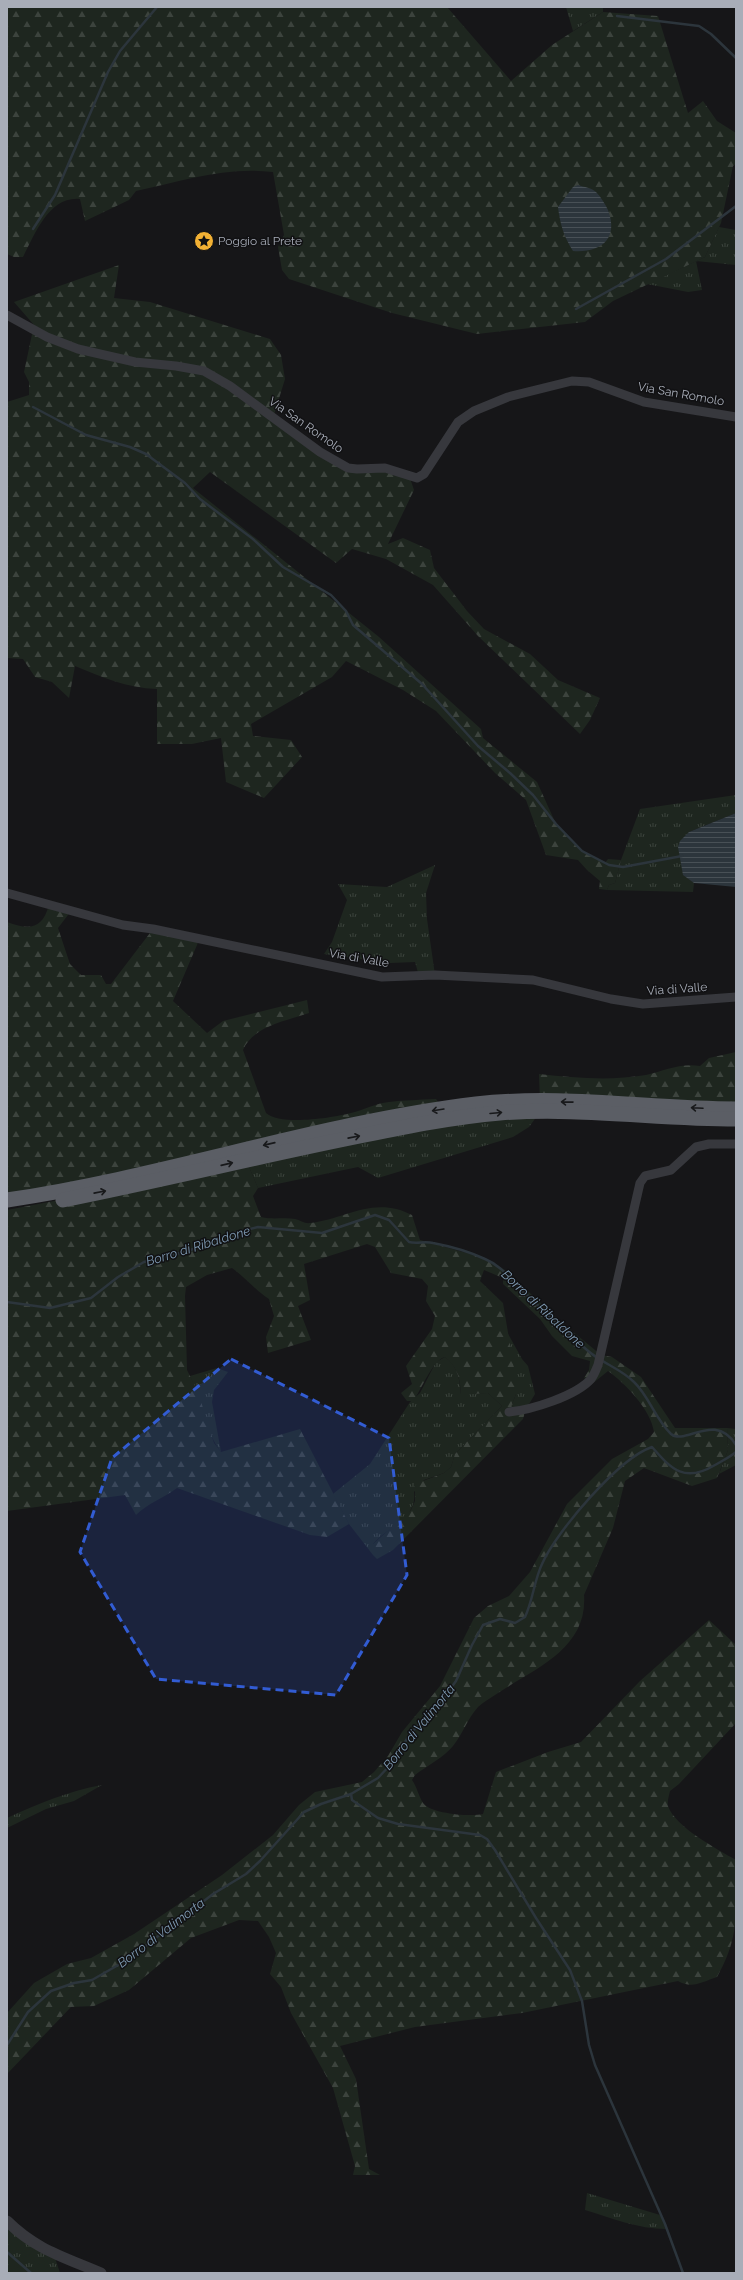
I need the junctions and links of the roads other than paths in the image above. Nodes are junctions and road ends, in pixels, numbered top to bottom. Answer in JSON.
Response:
{"nodes":[{"id":1,"x":7,"y":315,"type":"edge"},
{"id":2,"x":736,"y":416,"type":"edge"},
{"id":3,"x":7,"y":893,"type":"edge"},
{"id":4,"x":736,"y":997,"type":"edge"},
{"id":5,"x":736,"y":1108,"type":"edge"},
{"id":6,"x":736,"y":1119,"type":"edge"},
{"id":7,"x":736,"y":1144,"type":"edge"},
{"id":8,"x":7,"y":1200,"type":"edge"},
{"id":9,"x":7,"y":1210,"type":"edge"},
{"id":10,"x":509,"y":1412,"type":"dead end"},
{"id":11,"x":7,"y":2221,"type":"edge"},
{"id":12,"x":101,"y":2273,"type":"edge"}],
"edges":[{"from":1,"to":2,"type":"street","name":"Via San Romolo"},
{"from":3,"to":4,"type":"street","name":"Via di Valle"},
{"from":5,"to":8,"type":"highway","one_way":true},
{"from":9,"to":6,"type":"highway","one_way":true},
{"from":7,"to":10,"type":"street"},
{"from":11,"to":12,"type":"street"}]}
